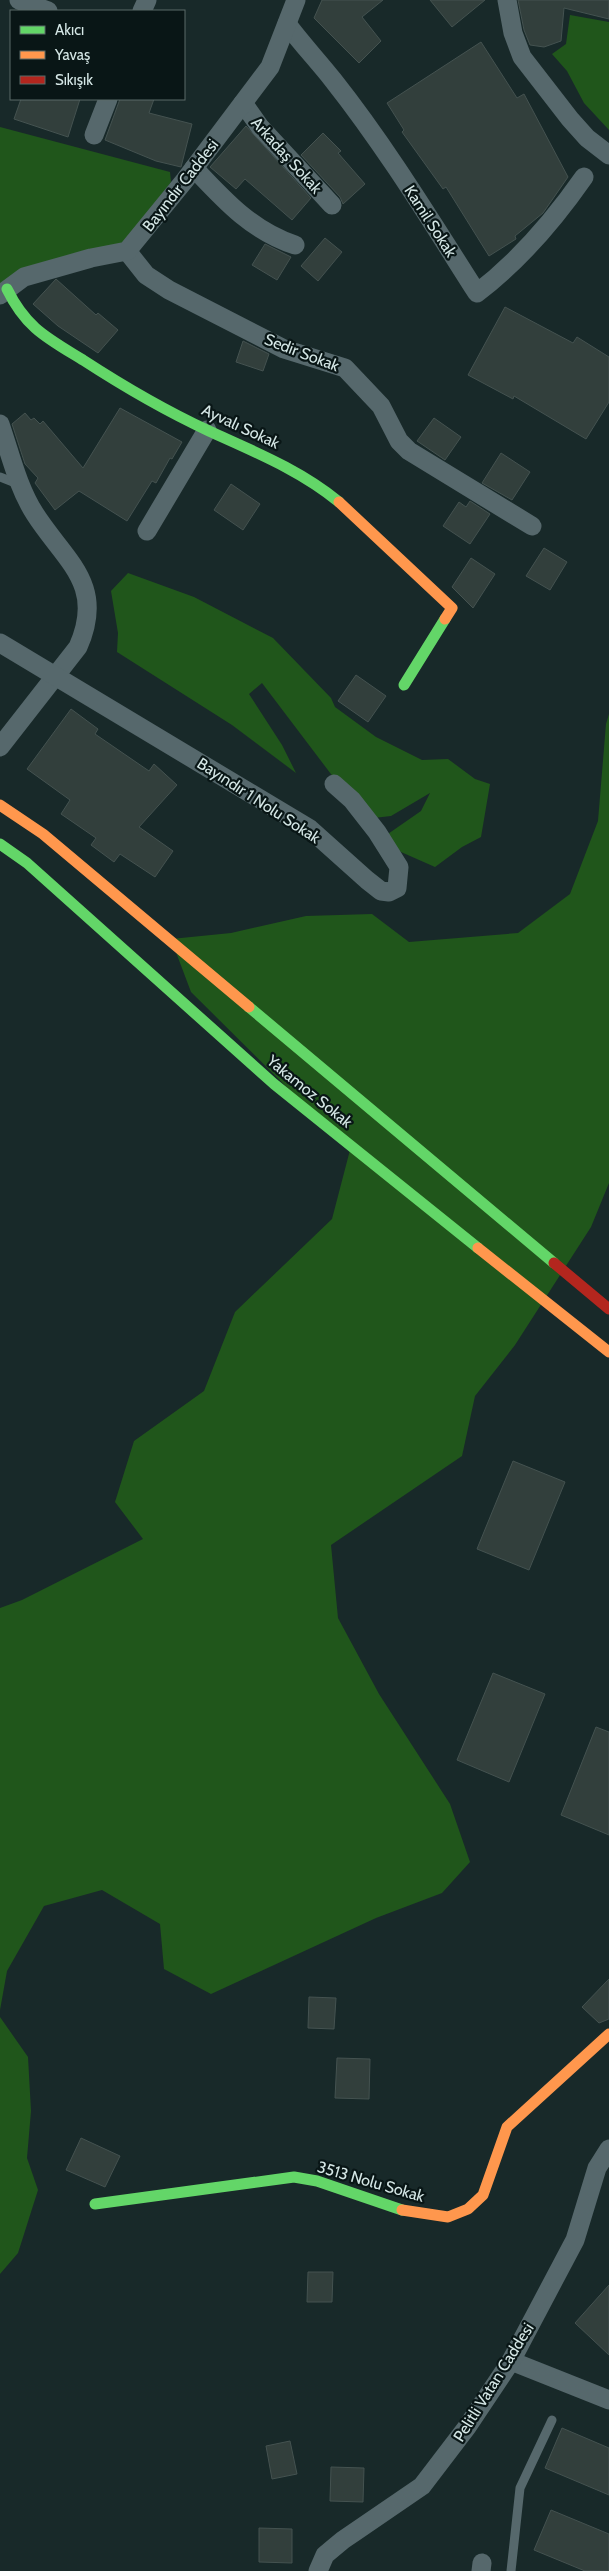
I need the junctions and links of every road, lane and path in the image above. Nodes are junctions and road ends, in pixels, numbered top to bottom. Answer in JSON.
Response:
{"nodes":[{"id":1,"x":19,"y":0,"type":"edge"},
{"id":2,"x":296,"y":0,"type":"edge"},
{"id":3,"x":507,"y":0,"type":"edge"},
{"id":4,"x":45,"y":10,"type":"edge"},
{"id":5,"x":287,"y":24,"type":"junction"},
{"id":6,"x":108,"y":100,"type":"edge"},
{"id":7,"x":243,"y":103,"type":"junction"},
{"id":8,"x":94,"y":135,"type":"dead end"},
{"id":9,"x":609,"y":154,"type":"edge"},
{"id":10,"x":194,"y":168,"type":"junction"},
{"id":11,"x":584,"y":177,"type":"dead end"},
{"id":12,"x":332,"y":205,"type":"dead end"},
{"id":13,"x":295,"y":245,"type":"dead end"},
{"id":14,"x":126,"y":251,"type":"junction"},
{"id":15,"x":4,"y":292,"type":"edge"},
{"id":16,"x":0,"y":424,"type":"edge"},
{"id":17,"x":207,"y":430,"type":"junction"},
{"id":18,"x":0,"y":476,"type":"edge"},
{"id":19,"x":23,"y":486,"type":"junction"},
{"id":20,"x":532,"y":526,"type":"dead end"},
{"id":21,"x":147,"y":531,"type":"dead end"},
{"id":22,"x":0,"y":643,"type":"edge"},
{"id":23,"x":58,"y":676,"type":"junction"},
{"id":24,"x":404,"y":685,"type":"dead end"},
{"id":25,"x":0,"y":747,"type":"edge"},
{"id":26,"x":334,"y":784,"type":"dead end"},
{"id":27,"x":0,"y":805,"type":"edge"},
{"id":28,"x":0,"y":844,"type":"edge"},
{"id":29,"x":609,"y":1309,"type":"edge"},
{"id":30,"x":609,"y":1352,"type":"edge"},
{"id":31,"x":609,"y":2034,"type":"edge"},
{"id":32,"x":609,"y":2149,"type":"edge"},
{"id":33,"x":95,"y":2204,"type":"dead end"},
{"id":34,"x":511,"y":2360,"type":"junction"},
{"id":35,"x":609,"y":2400,"type":"edge"},
{"id":36,"x":552,"y":2420,"type":"dead end"},
{"id":37,"x":318,"y":2571,"type":"edge"},
{"id":38,"x":511,"y":2571,"type":"edge"}],
"edges":[{"from":1,"to":4,"type":"street"},
{"from":2,"to":5,"type":"street","name":"Bayındır Caddesi"},
{"from":3,"to":9,"type":"street"},
{"from":5,"to":7,"type":"street","name":"Bayındır Caddesi"},
{"from":5,"to":11,"type":"street","name":"Kamil Sokak"},
{"from":6,"to":8,"type":"street"},
{"from":7,"to":10,"type":"street","name":"Bayındır Caddesi"},
{"from":7,"to":12,"type":"street","name":"Arkadaş Sokak"},
{"from":10,"to":13,"type":"street"},
{"from":10,"to":14,"type":"street","name":"Bayındır Caddesi"},
{"from":14,"to":15,"type":"street"},
{"from":14,"to":20,"type":"street","name":"Sedir Sokak"},
{"from":15,"to":17,"type":"main road","name":"Ayvalı Sokak"},
{"from":16,"to":19,"type":"street"},
{"from":17,"to":21,"type":"street"},
{"from":17,"to":24,"type":"main road","name":"Ayvalı Sokak"},
{"from":18,"to":19,"type":"lane"},
{"from":19,"to":23,"type":"street"},
{"from":22,"to":23,"type":"street"},
{"from":23,"to":25,"type":"street"},
{"from":23,"to":26,"type":"street","name":"Bayındır 1 Nolu Sokak"},
{"from":27,"to":29,"type":"main road","name":"Yakamoz Sokak"},
{"from":28,"to":30,"type":"main road","name":"Yakamoz Sokak"},
{"from":31,"to":33,"type":"main road","name":"3513 Nolu Sokak"},
{"from":32,"to":34,"type":"street","name":"Pelitli Vatan Caddesi"},
{"from":34,"to":35,"type":"street"},
{"from":34,"to":37,"type":"street","name":"Pelitli Vatan Caddesi"},
{"from":36,"to":38,"type":"lane"}]}
